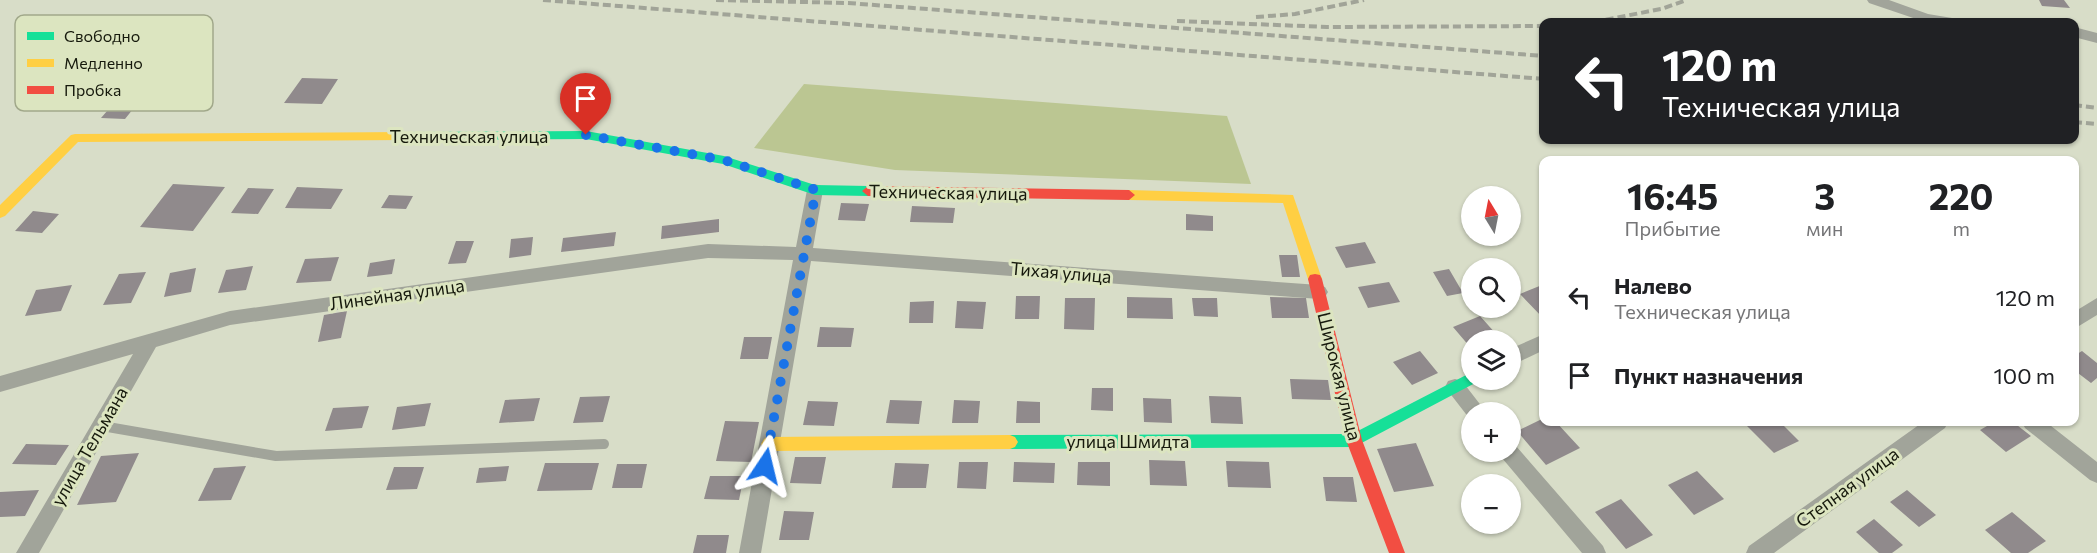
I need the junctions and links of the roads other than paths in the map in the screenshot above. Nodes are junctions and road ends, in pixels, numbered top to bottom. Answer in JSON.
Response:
{"nodes":[{"id":1,"x":1874,"y":0,"type":"edge"},
{"id":2,"x":1926,"y":18,"type":"edge"},
{"id":3,"x":2079,"y":33,"type":"edge"},
{"id":4,"x":2097,"y":38,"type":"edge"},
{"id":5,"x":816,"y":190,"type":"junction"},
{"id":6,"x":1287,"y":198,"type":"joint"},
{"id":7,"x":0,"y":213,"type":"edge"},
{"id":8,"x":803,"y":254,"type":"junction"},
{"id":9,"x":1319,"y":292,"type":"junction"},
{"id":10,"x":2097,"y":305,"type":"edge"},
{"id":11,"x":2079,"y":318,"type":"edge"},
{"id":12,"x":151,"y":339,"type":"junction"},
{"id":13,"x":1539,"y":344,"type":"edge"},
{"id":14,"x":1521,"y":352,"type":"edge"},
{"id":15,"x":0,"y":384,"type":"edge"},
{"id":16,"x":1461,"y":384,"type":"edge"},
{"id":17,"x":102,"y":426,"type":"junction"},
{"id":18,"x":1932,"y":426,"type":"edge"},
{"id":19,"x":2037,"y":426,"type":"edge"},
{"id":20,"x":1354,"y":440,"type":"junction"},
{"id":21,"x":604,"y":444,"type":"dead end"},
{"id":22,"x":769,"y":444,"type":"junction"},
{"id":23,"x":1518,"y":462,"type":"edge"},
{"id":24,"x":2097,"y":474,"type":"edge"},
{"id":25,"x":27,"y":553,"type":"edge"},
{"id":26,"x":750,"y":553,"type":"edge"},
{"id":27,"x":1397,"y":553,"type":"edge"},
{"id":28,"x":1595,"y":553,"type":"edge"},
{"id":29,"x":1757,"y":553,"type":"edge"}],
"edges":[{"from":1,"to":2,"type":"street"},
{"from":3,"to":4,"type":"street"},
{"from":5,"to":6,"type":"street","name":"Техническая улица"},
{"from":5,"to":7,"type":"street","name":"Техническая улица"},
{"from":5,"to":8,"type":"street"},
{"from":6,"to":9,"type":"street","name":"Широкая улица"},
{"from":8,"to":9,"type":"street","name":"Тихая улица"},
{"from":8,"to":12,"type":"street","name":"Линейная улица"},
{"from":8,"to":22,"type":"street"},
{"from":9,"to":20,"type":"street","name":"Широкая улица"},
{"from":10,"to":11,"type":"street"},
{"from":12,"to":15,"type":"street","name":"Линейная улица"},
{"from":12,"to":17,"type":"street","name":"улица Тельмана"},
{"from":13,"to":14,"type":"street"},
{"from":16,"to":20,"type":"street","name":"улица Шмидта"},
{"from":17,"to":21,"type":"lane"},
{"from":17,"to":25,"type":"street","name":"улица Тельмана"},
{"from":18,"to":29,"type":"street","name":"Степная улица"},
{"from":19,"to":24,"type":"street"},
{"from":20,"to":22,"type":"street","name":"улица Шмидта"},
{"from":20,"to":27,"type":"street","name":"Широкая улица"},
{"from":22,"to":26,"type":"street"},
{"from":23,"to":28,"type":"street"}]}
